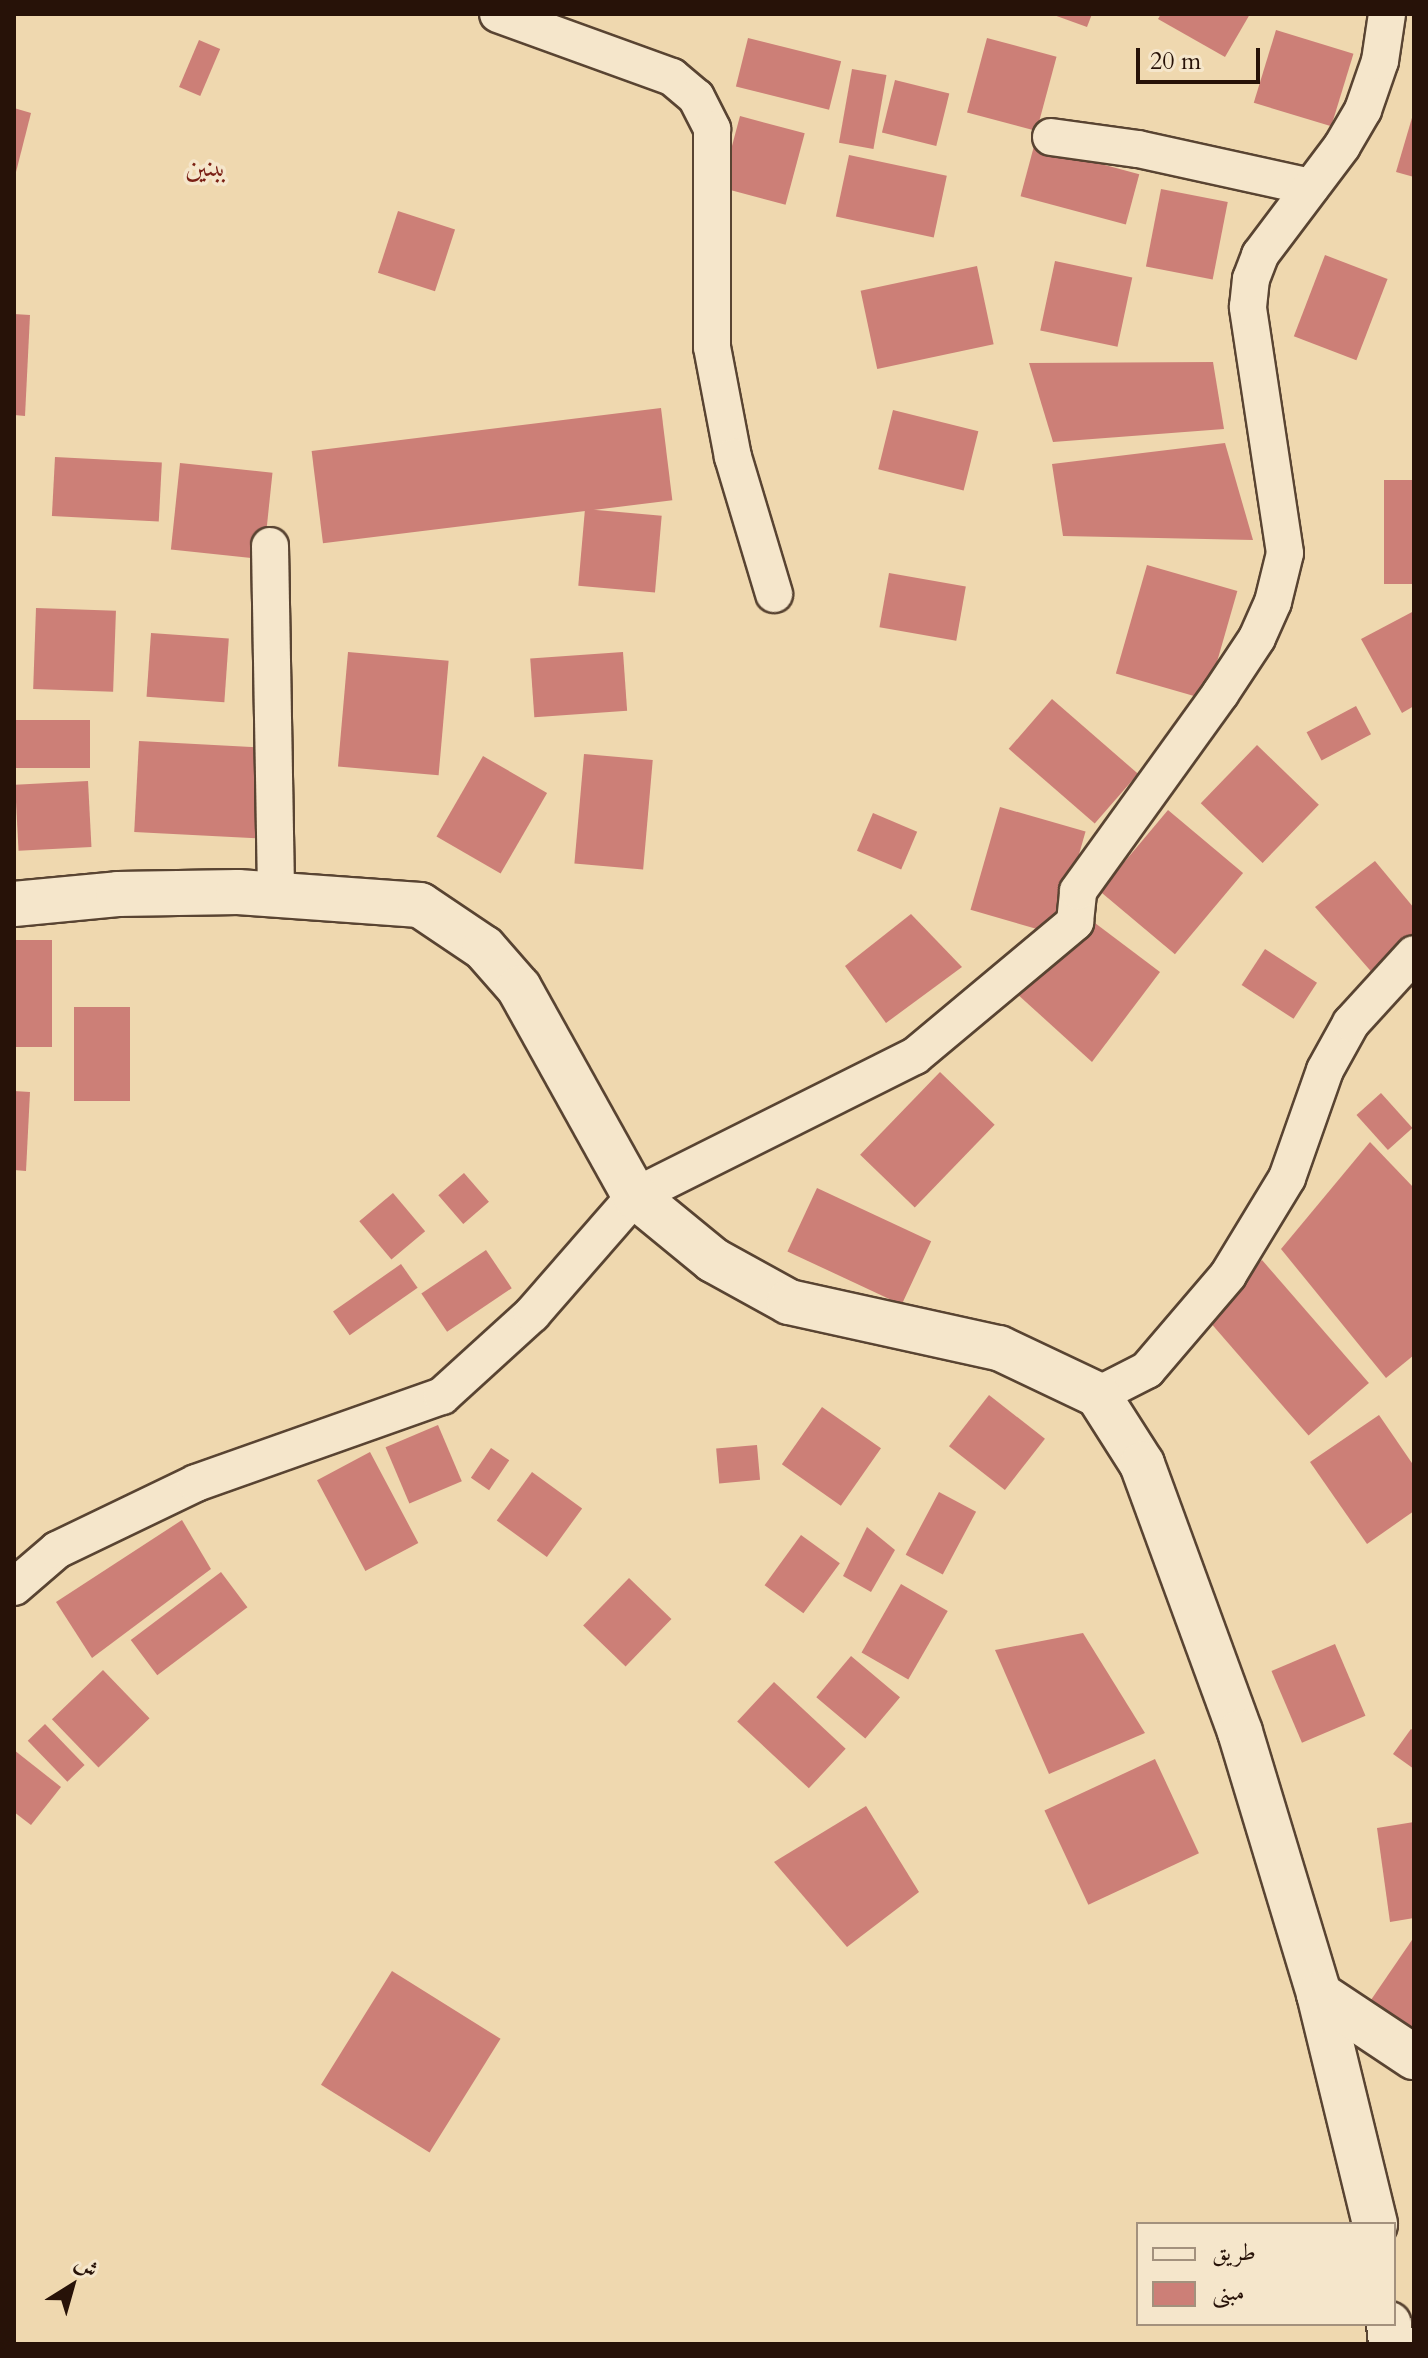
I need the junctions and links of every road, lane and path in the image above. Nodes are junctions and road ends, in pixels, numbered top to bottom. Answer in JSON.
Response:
{"nodes":[{"id":1,"x":498,"y":14,"type":"edge"},
{"id":2,"x":1387,"y":14,"type":"edge"},
{"id":3,"x":1051,"y":137,"type":"dead end"},
{"id":4,"x":1311,"y":187,"type":"junction"},
{"id":5,"x":270,"y":546,"type":"dead end"},
{"id":6,"x":774,"y":594,"type":"dead end"},
{"id":7,"x":276,"y":893,"type":"junction"},
{"id":8,"x":14,"y":904,"type":"edge"},
{"id":9,"x":1414,"y":954,"type":"edge"},
{"id":10,"x":635,"y":1196,"type":"junction"},
{"id":11,"x":1098,"y":1395,"type":"junction"},
{"id":12,"x":14,"y":1587,"type":"edge"},
{"id":13,"x":1319,"y":1994,"type":"junction"},
{"id":14,"x":1414,"y":2057,"type":"edge"},
{"id":15,"x":1375,"y":2222,"type":"edge"}],
"edges":[{"from":1,"to":6,"type":"street"},
{"from":2,"to":4,"type":"street"},
{"from":3,"to":4,"type":"street"},
{"from":4,"to":10,"type":"street"},
{"from":5,"to":7,"type":"street"},
{"from":7,"to":8,"type":"street"},
{"from":7,"to":10,"type":"street"},
{"from":9,"to":11,"type":"street"},
{"from":10,"to":11,"type":"street"},
{"from":10,"to":12,"type":"street"},
{"from":11,"to":13,"type":"street"},
{"from":13,"to":14,"type":"street"},
{"from":13,"to":15,"type":"street"}]}
